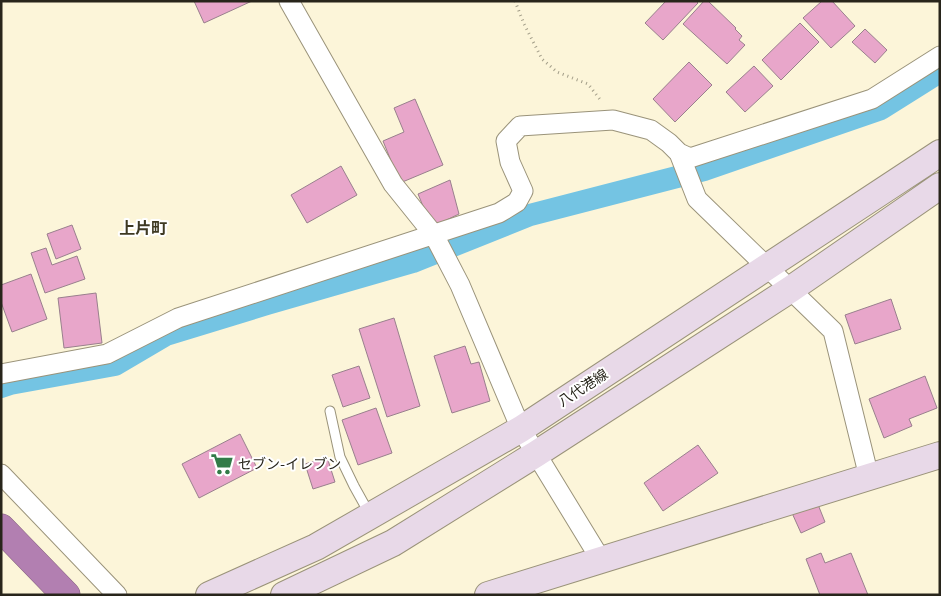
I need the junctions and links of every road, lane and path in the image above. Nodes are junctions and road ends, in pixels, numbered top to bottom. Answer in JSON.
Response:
{"nodes":[{"id":1,"x":289,"y":1,"type":"edge"},
{"id":2,"x":515,"y":1,"type":"edge"},
{"id":3,"x":940,"y":56,"type":"edge"},
{"id":4,"x":613,"y":120,"type":"junction"},
{"id":5,"x":940,"y":153,"type":"edge"},
{"id":6,"x":679,"y":154,"type":"junction"},
{"id":7,"x":940,"y":186,"type":"edge"},
{"id":8,"x":434,"y":235,"type":"junction"},
{"id":9,"x":767,"y":266,"type":"junction"},
{"id":10,"x":791,"y":289,"type":"junction"},
{"id":11,"x":1,"y":374,"type":"edge"},
{"id":12,"x":330,"y":411,"type":"dead end"},
{"id":13,"x":521,"y":429,"type":"junction"},
{"id":14,"x":536,"y":454,"type":"junction"},
{"id":15,"x":940,"y":455,"type":"edge"},
{"id":16,"x":1,"y":474,"type":"edge"},
{"id":17,"x":869,"y":477,"type":"junction"},
{"id":18,"x":371,"y":515,"type":"junction"},
{"id":19,"x":1,"y":528,"type":"edge"},
{"id":20,"x":601,"y":560,"type":"junction"},
{"id":21,"x":66,"y":595,"type":"edge"},
{"id":22,"x":117,"y":595,"type":"edge"},
{"id":23,"x":209,"y":595,"type":"edge"},
{"id":24,"x":284,"y":595,"type":"edge"},
{"id":25,"x":488,"y":595,"type":"edge"}],
"edges":[{"from":1,"to":8,"type":"street"},
{"from":2,"to":4,"type":"path"},
{"from":3,"to":6,"type":"street"},
{"from":4,"to":6,"type":"street"},
{"from":4,"to":8,"type":"street"},
{"from":5,"to":9,"type":"main road","name":"八代港線"},
{"from":6,"to":9,"type":"street"},
{"from":7,"to":10,"type":"main road"},
{"from":8,"to":11,"type":"street"},
{"from":8,"to":13,"type":"street"},
{"from":9,"to":10,"type":"street"},
{"from":9,"to":13,"type":"main road","name":"八代港線"},
{"from":10,"to":14,"type":"main road"},
{"from":10,"to":17,"type":"street"},
{"from":12,"to":18,"type":"lane"},
{"from":13,"to":14,"type":"street"},
{"from":13,"to":18,"type":"main road","name":"八代港線"},
{"from":14,"to":20,"type":"street"},
{"from":14,"to":24,"type":"main road"},
{"from":15,"to":17,"type":"main road"},
{"from":16,"to":22,"type":"street"},
{"from":17,"to":20,"type":"main road"},
{"from":18,"to":23,"type":"main road","name":"八代港線"},
{"from":19,"to":21,"type":"highway"},
{"from":20,"to":25,"type":"main road"}]}
